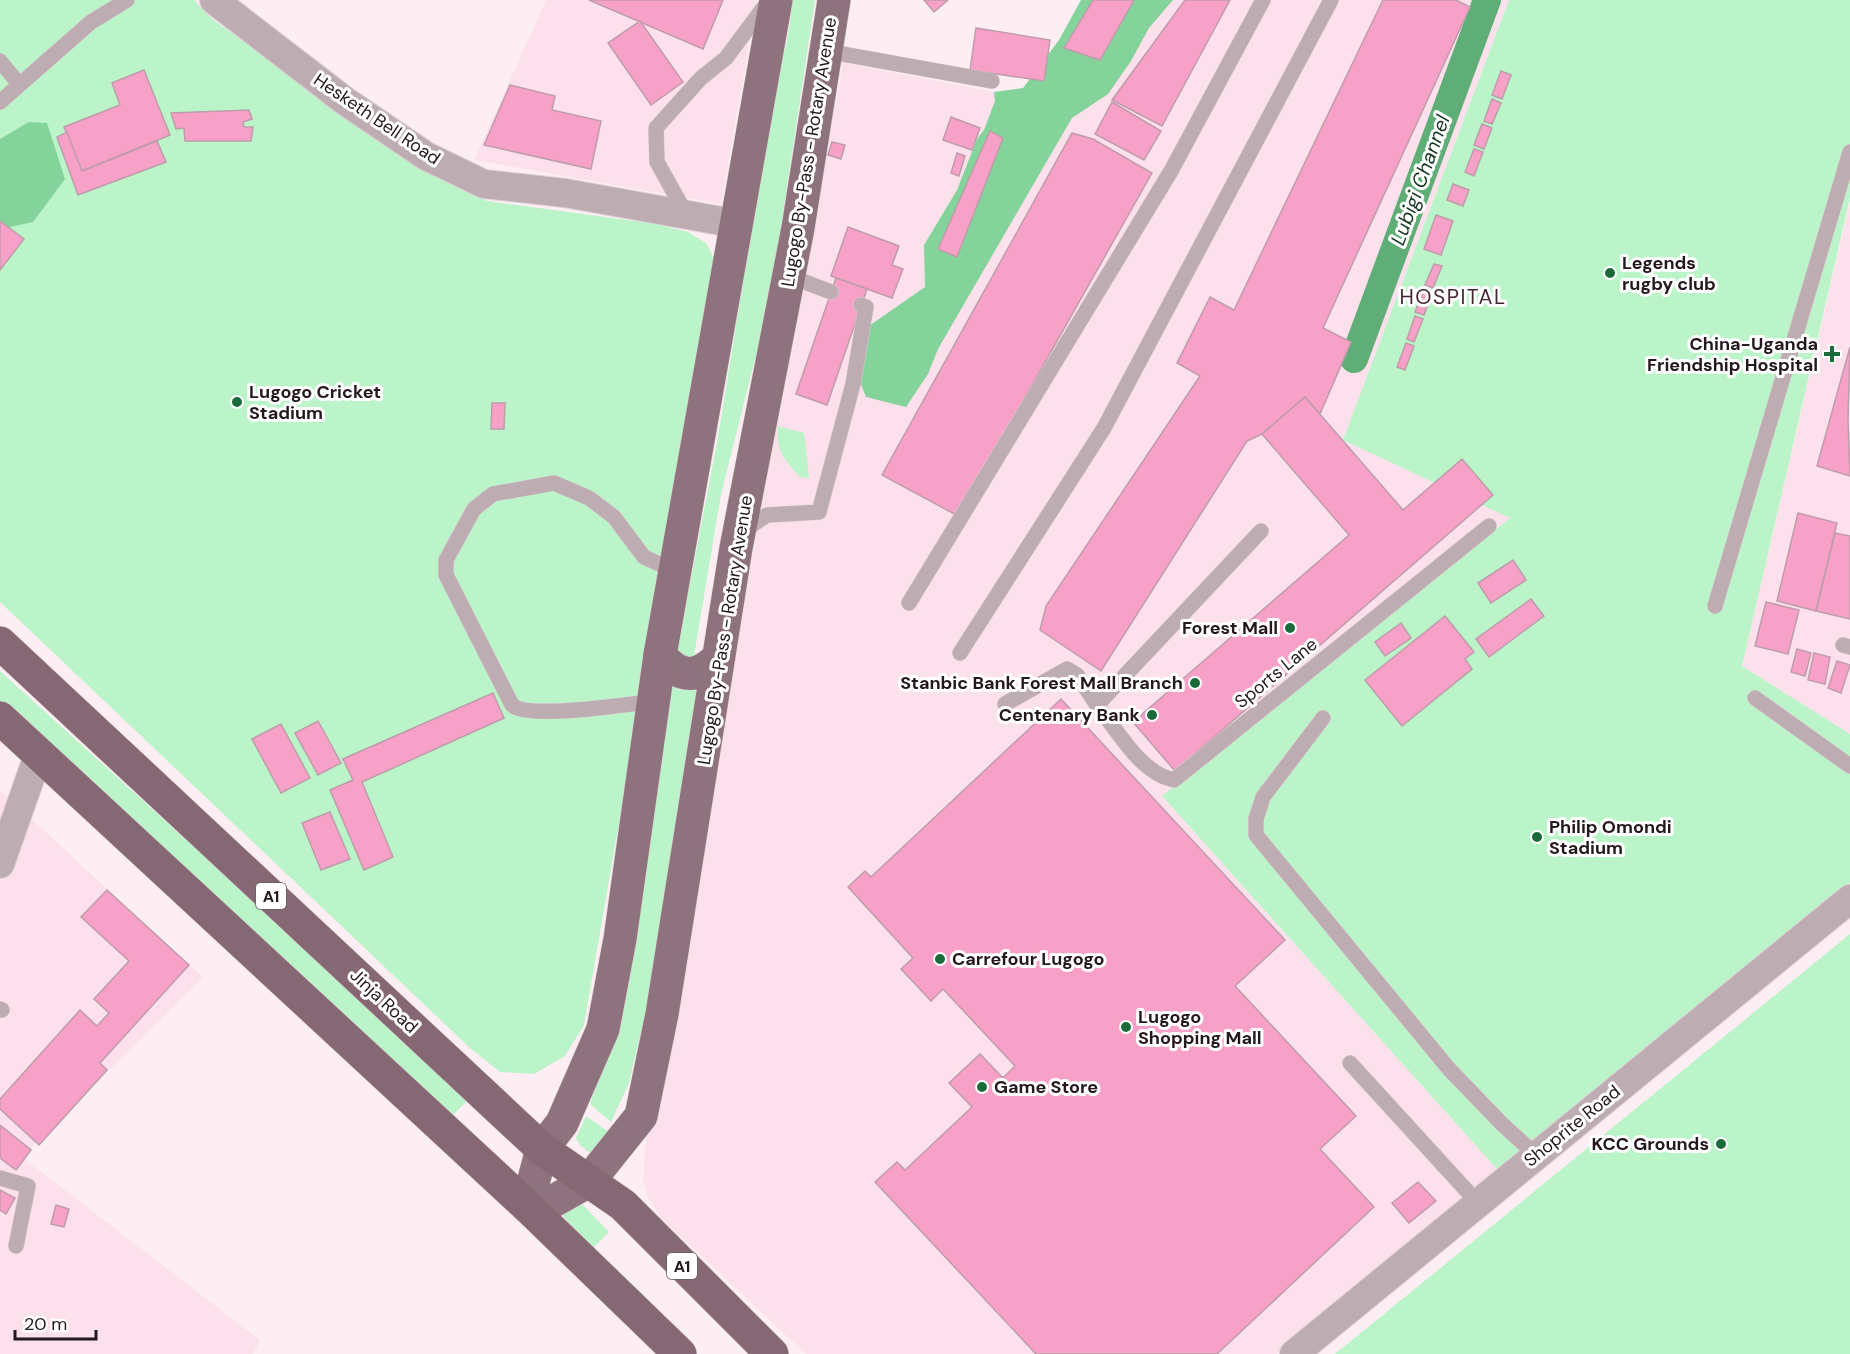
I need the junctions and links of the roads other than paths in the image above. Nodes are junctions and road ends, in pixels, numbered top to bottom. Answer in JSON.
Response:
{"nodes":[{"id":1,"x":126,"y":0,"type":"edge"},
{"id":2,"x":214,"y":0,"type":"edge"},
{"id":3,"x":770,"y":0,"type":"edge"},
{"id":4,"x":776,"y":0,"type":"edge"},
{"id":5,"x":834,"y":0,"type":"edge"},
{"id":6,"x":1263,"y":0,"type":"edge"},
{"id":7,"x":1331,"y":0,"type":"edge"},
{"id":8,"x":826,"y":51,"type":"junction"},
{"id":9,"x":0,"y":61,"type":"edge"},
{"id":10,"x":992,"y":81,"type":"dead end"},
{"id":11,"x":19,"y":84,"type":"junction"},
{"id":12,"x":0,"y":102,"type":"edge"},
{"id":13,"x":1850,"y":152,"type":"edge"},
{"id":14,"x":686,"y":214,"type":"junction"},
{"id":15,"x":738,"y":224,"type":"junction"},
{"id":16,"x":789,"y":276,"type":"junction"},
{"id":17,"x":831,"y":292,"type":"dead end"},
{"id":18,"x":861,"y":305,"type":"dead end"},
{"id":19,"x":1489,"y":526,"type":"dead end"},
{"id":20,"x":1261,"y":531,"type":"dead end"},
{"id":21,"x":739,"y":534,"type":"junction"},
{"id":22,"x":677,"y":572,"type":"junction"},
{"id":23,"x":909,"y":603,"type":"dead end"},
{"id":24,"x":1715,"y":606,"type":"dead end"},
{"id":25,"x":0,"y":643,"type":"edge"},
{"id":26,"x":960,"y":653,"type":"dead end"},
{"id":27,"x":660,"y":655,"type":"junction"},
{"id":28,"x":718,"y":658,"type":"junction"},
{"id":29,"x":1755,"y":698,"type":"dead end"},
{"id":30,"x":655,"y":701,"type":"junction"},
{"id":31,"x":1005,"y":704,"type":"dead end"},
{"id":32,"x":1097,"y":705,"type":"junction"},
{"id":33,"x":0,"y":718,"type":"edge"},
{"id":34,"x":1323,"y":718,"type":"dead end"},
{"id":35,"x":39,"y":753,"type":"junction"},
{"id":36,"x":1850,"y":766,"type":"edge"},
{"id":37,"x":0,"y":864,"type":"edge"},
{"id":38,"x":1850,"y":899,"type":"edge"},
{"id":39,"x":1350,"y":1063,"type":"dead end"},
{"id":40,"x":542,"y":1149,"type":"junction"},
{"id":41,"x":1536,"y":1155,"type":"junction"},
{"id":42,"x":0,"y":1178,"type":"edge"},
{"id":43,"x":589,"y":1181,"type":"junction"},
{"id":44,"x":1478,"y":1203,"type":"junction"},
{"id":45,"x":530,"y":1209,"type":"junction"},
{"id":46,"x":16,"y":1245,"type":"dead end"},
{"id":47,"x":680,"y":1354,"type":"edge"},
{"id":48,"x":772,"y":1354,"type":"edge"},
{"id":49,"x":1294,"y":1354,"type":"edge"}],
"edges":[{"from":1,"to":11,"type":"lane"},
{"from":2,"to":14,"type":"street","name":"Hesketh Bell Road"},
{"from":3,"to":14,"type":"lane"},
{"from":4,"to":15,"type":"main road"},
{"from":5,"to":8,"type":"main road","name":"Lugogo By-Pass - Rotary Avenue"},
{"from":6,"to":23,"type":"lane"},
{"from":7,"to":26,"type":"lane"},
{"from":8,"to":10,"type":"lane"},
{"from":8,"to":16,"type":"main road","name":"Lugogo By-Pass - Rotary Avenue"},
{"from":9,"to":11,"type":"lane"},
{"from":11,"to":12,"type":"lane"},
{"from":13,"to":24,"type":"lane"},
{"from":14,"to":15,"type":"street","name":"Hesketh Bell Road"},
{"from":15,"to":22,"type":"main road"},
{"from":16,"to":17,"type":"lane"},
{"from":16,"to":21,"type":"main road","name":"Lugogo By-Pass - Rotary Avenue"},
{"from":18,"to":21,"type":"lane"},
{"from":19,"to":32,"type":"lane","name":"Sports Lane"},
{"from":20,"to":32,"type":"lane"},
{"from":21,"to":28,"type":"main road","name":"Lugogo By-Pass - Rotary Avenue"},
{"from":22,"to":27,"type":"main road"},
{"from":22,"to":30,"type":"lane"},
{"from":25,"to":40,"type":"highway","name":"Jinja Road","number":"A1"},
{"from":27,"to":28,"type":"main road"},
{"from":27,"to":30,"type":"main road"},
{"from":28,"to":43,"type":"main road","name":"Lugogo By-Pass - Rotary Avenue"},
{"from":29,"to":36,"type":"lane"},
{"from":30,"to":40,"type":"main road"},
{"from":31,"to":32,"type":"lane"},
{"from":33,"to":35,"type":"highway"},
{"from":34,"to":41,"type":"lane"},
{"from":35,"to":37,"type":"street"},
{"from":35,"to":45,"type":"highway"},
{"from":38,"to":41,"type":"street","name":"Shoprite Road"},
{"from":39,"to":44,"type":"lane"},
{"from":40,"to":43,"type":"highway","name":"Jinja Road","number":"A1"},
{"from":40,"to":45,"type":"main road"},
{"from":41,"to":44,"type":"street","name":"Shoprite Road"},
{"from":42,"to":46,"type":"lane"},
{"from":43,"to":45,"type":"main road","name":"Lugogo By-Pass - Rotary Avenue"},
{"from":43,"to":48,"type":"highway","name":"Jinja Road","number":"A1"},
{"from":44,"to":49,"type":"street","name":"Shoprite Road"},
{"from":45,"to":47,"type":"highway"}]}
